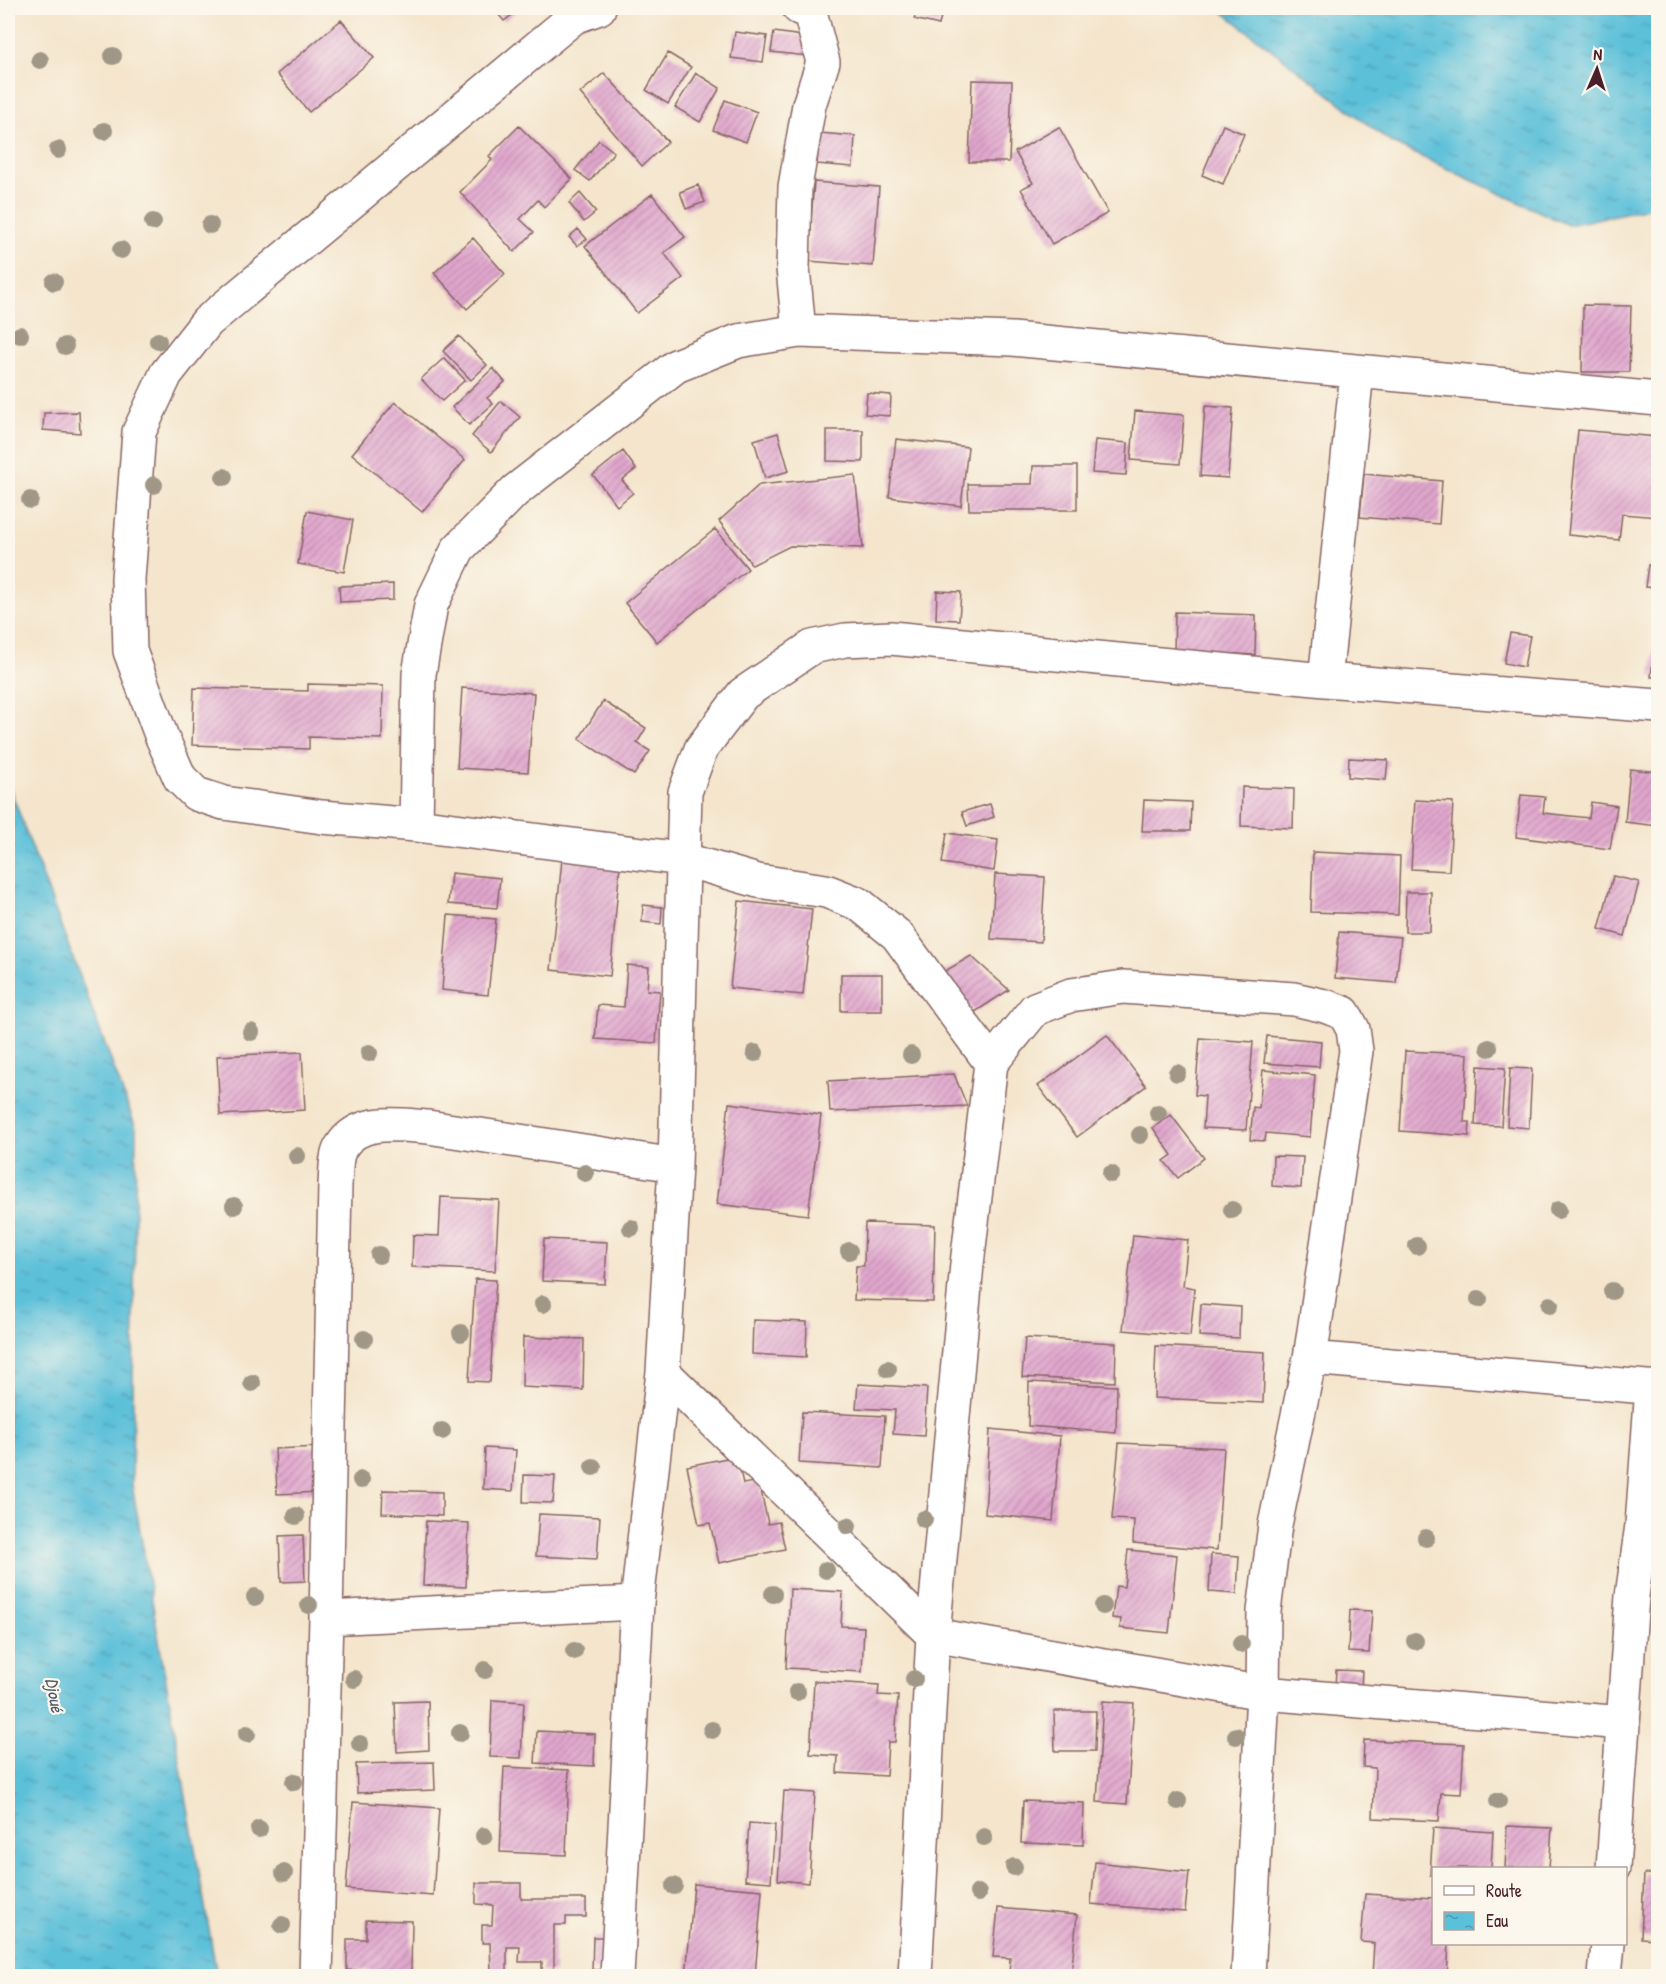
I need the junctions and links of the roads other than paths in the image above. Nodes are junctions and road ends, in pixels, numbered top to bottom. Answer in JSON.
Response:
{"nodes":[{"id":1,"x":599,"y":8,"type":"edge"},
{"id":2,"x":799,"y":8,"type":"edge"},
{"id":3,"x":799,"y":331,"type":"junction"},
{"id":4,"x":1357,"y":372,"type":"junction"},
{"id":5,"x":1659,"y":399,"type":"edge"},
{"id":6,"x":1325,"y":680,"type":"junction"},
{"id":7,"x":1659,"y":706,"type":"edge"},
{"id":8,"x":416,"y":825,"type":"junction"},
{"id":9,"x":682,"y":859,"type":"junction"},
{"id":10,"x":991,"y":1063,"type":"junction"},
{"id":11,"x":675,"y":1165,"type":"junction"},
{"id":12,"x":1310,"y":1358,"type":"junction"},
{"id":13,"x":663,"y":1372,"type":"junction"},
{"id":14,"x":1655,"y":1387,"type":"edge"},
{"id":15,"x":637,"y":1603,"type":"junction"},
{"id":16,"x":326,"y":1618,"type":"junction"},
{"id":17,"x":933,"y":1635,"type":"junction"},
{"id":18,"x":1263,"y":1693,"type":"junction"},
{"id":19,"x":1623,"y":1723,"type":"junction"},
{"id":20,"x":1613,"y":1867,"type":"edge"},
{"id":21,"x":1608,"y":1945,"type":"edge"},
{"id":22,"x":316,"y":1977,"type":"edge"},
{"id":23,"x":617,"y":1977,"type":"edge"},
{"id":24,"x":915,"y":1977,"type":"edge"},
{"id":25,"x":1248,"y":1977,"type":"edge"},
{"id":26,"x":1605,"y":1977,"type":"edge"}],
"edges":[{"from":1,"to":8,"type":"street"},
{"from":2,"to":3,"type":"street"},
{"from":3,"to":4,"type":"street"},
{"from":3,"to":8,"type":"street"},
{"from":4,"to":5,"type":"street"},
{"from":4,"to":6,"type":"street"},
{"from":6,"to":7,"type":"street"},
{"from":6,"to":9,"type":"street"},
{"from":8,"to":9,"type":"street"},
{"from":9,"to":10,"type":"street"},
{"from":9,"to":11,"type":"street"},
{"from":10,"to":12,"type":"street"},
{"from":10,"to":17,"type":"street"},
{"from":11,"to":13,"type":"street"},
{"from":11,"to":16,"type":"street"},
{"from":12,"to":14,"type":"street"},
{"from":12,"to":18,"type":"street"},
{"from":13,"to":15,"type":"street"},
{"from":13,"to":17,"type":"street"},
{"from":14,"to":19,"type":"street"},
{"from":15,"to":16,"type":"street"},
{"from":15,"to":23,"type":"street"},
{"from":16,"to":22,"type":"street"},
{"from":17,"to":18,"type":"street"},
{"from":17,"to":24,"type":"street"},
{"from":18,"to":19,"type":"street"},
{"from":18,"to":25,"type":"street"},
{"from":19,"to":20,"type":"street"},
{"from":21,"to":26,"type":"street"}]}
